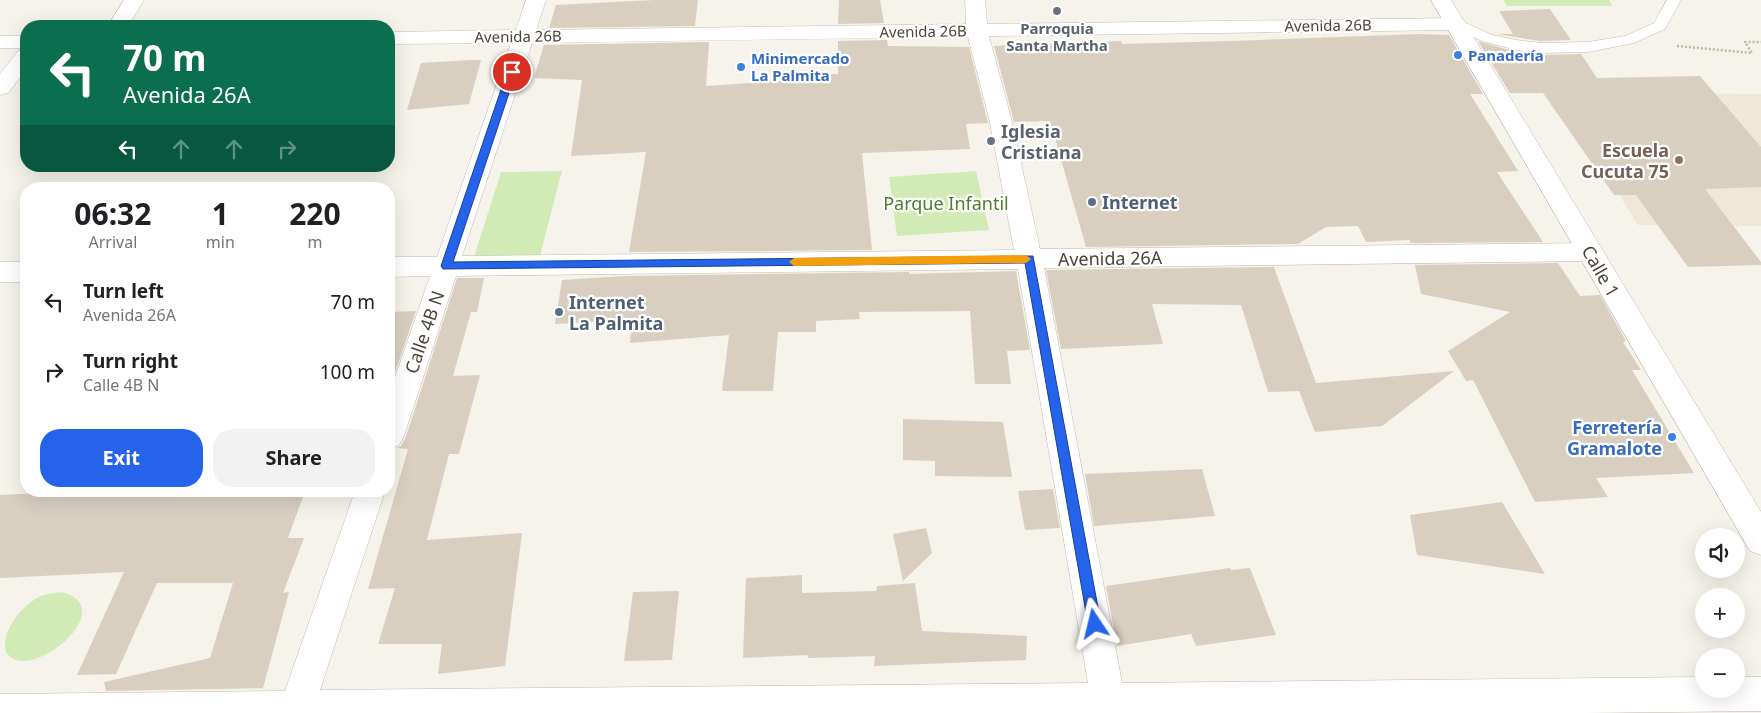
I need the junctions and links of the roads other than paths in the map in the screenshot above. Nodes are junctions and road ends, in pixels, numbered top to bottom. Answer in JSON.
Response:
{"nodes":[{"id":1,"x":134,"y":0,"type":"edge"},
{"id":2,"x":536,"y":0,"type":"edge"},
{"id":3,"x":975,"y":0,"type":"edge"},
{"id":4,"x":1441,"y":0,"type":"edge"},
{"id":5,"x":1674,"y":0,"type":"edge"},
{"id":6,"x":122,"y":20,"type":"edge"},
{"id":7,"x":1457,"y":24,"type":"junction"},
{"id":8,"x":977,"y":30,"type":"junction"},
{"id":9,"x":524,"y":36,"type":"junction"},
{"id":10,"x":395,"y":38,"type":"edge"},
{"id":11,"x":0,"y":42,"type":"edge"},
{"id":12,"x":20,"y":42,"type":"edge"},
{"id":13,"x":20,"y":63,"type":"edge"},
{"id":14,"x":0,"y":88,"type":"edge"},
{"id":15,"x":1590,"y":252,"type":"junction"},
{"id":16,"x":1030,"y":259,"type":"junction"},
{"id":17,"x":446,"y":266,"type":"junction"},
{"id":18,"x":395,"y":267,"type":"edge"},
{"id":19,"x":0,"y":272,"type":"edge"},
{"id":20,"x":20,"y":272,"type":"edge"},
{"id":21,"x":395,"y":418,"type":"edge"},
{"id":22,"x":368,"y":497,"type":"edge"},
{"id":23,"x":1761,"y":541,"type":"edge"},
{"id":24,"x":1761,"y":694,"type":"edge"},
{"id":25,"x":1109,"y":707,"type":"edge"},
{"id":26,"x":0,"y":711,"type":"edge"},
{"id":27,"x":296,"y":711,"type":"edge"}],
"edges":[{"from":1,"to":6,"type":"street"},
{"from":2,"to":9,"type":"street","name":"Calle 4B N"},
{"from":3,"to":8,"type":"street"},
{"from":4,"to":7,"type":"street","name":"Calle 1"},
{"from":5,"to":7,"type":"lane"},
{"from":7,"to":8,"type":"street","name":"Avenida 26B"},
{"from":7,"to":15,"type":"street","name":"Calle 1"},
{"from":8,"to":9,"type":"street","name":"Avenida 26B"},
{"from":8,"to":16,"type":"street"},
{"from":9,"to":10,"type":"street","name":"Avenida 26B"},
{"from":9,"to":17,"type":"street","name":"Calle 4B N"},
{"from":11,"to":12,"type":"street"},
{"from":13,"to":14,"type":"street"},
{"from":15,"to":16,"type":"street","name":"Avenida 26A"},
{"from":15,"to":23,"type":"street","name":"Calle 1"},
{"from":16,"to":17,"type":"street","name":"Avenida 26A"},
{"from":16,"to":25,"type":"street"},
{"from":17,"to":18,"type":"street","name":"Avenida 26A"},
{"from":17,"to":21,"type":"street","name":"Calle 4B N"},
{"from":19,"to":20,"type":"street"},
{"from":22,"to":27,"type":"street"},
{"from":24,"to":25,"type":"street"},
{"from":25,"to":27,"type":"street"},
{"from":26,"to":27,"type":"street"}]}
